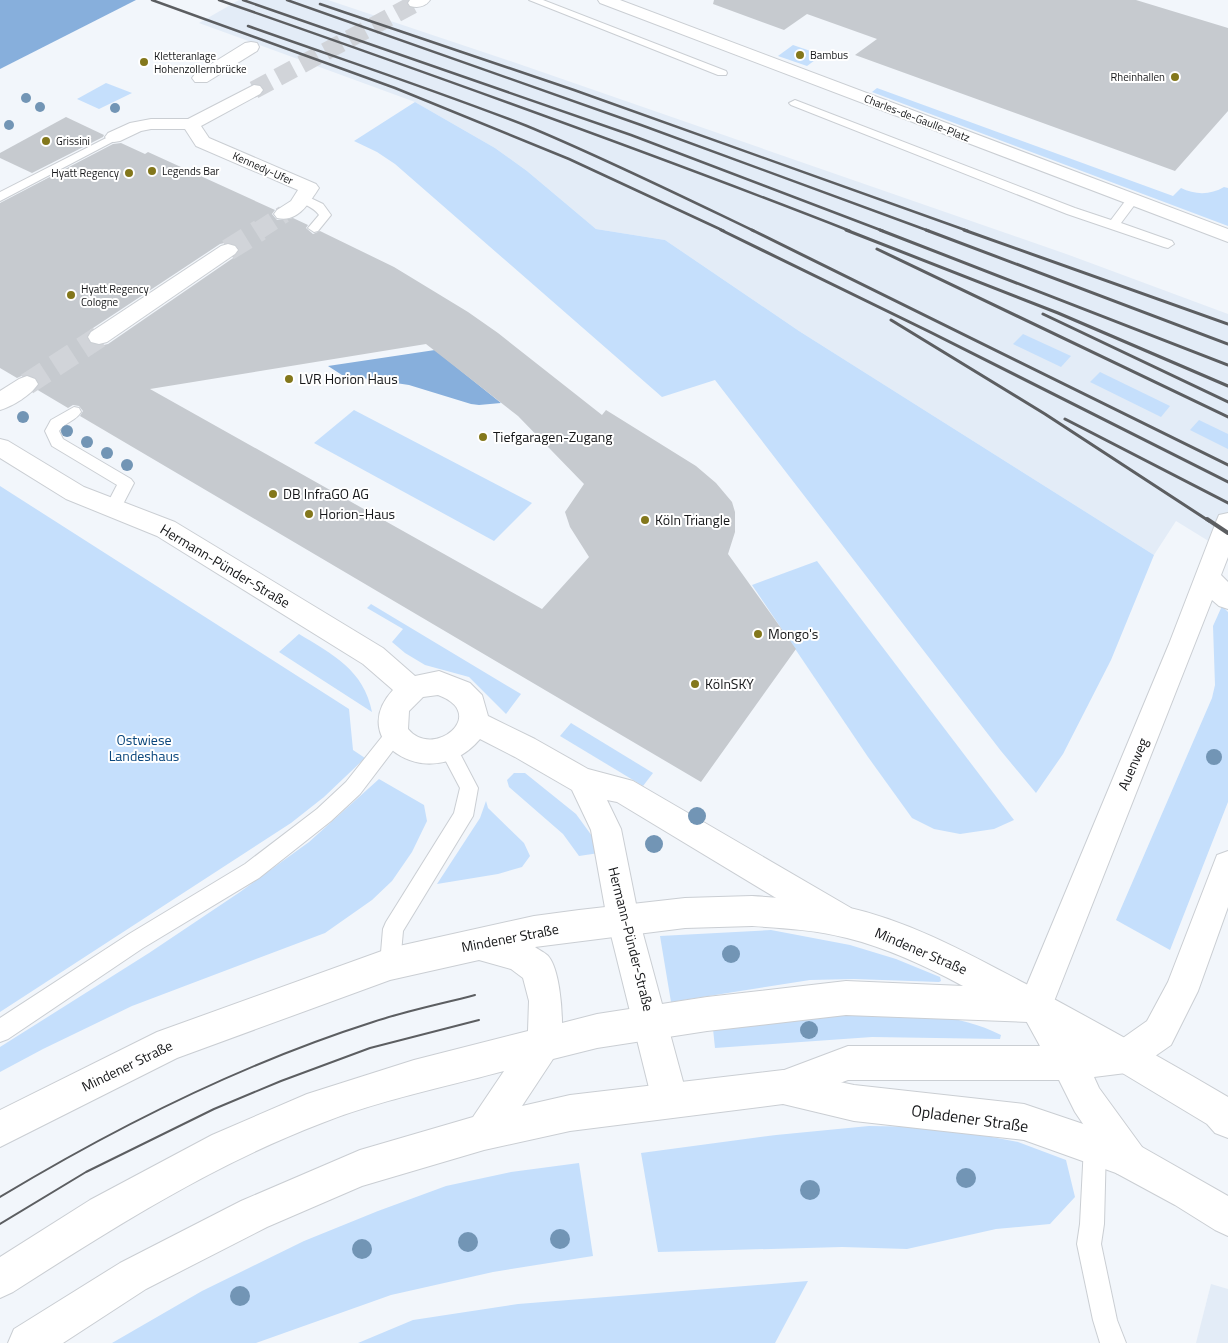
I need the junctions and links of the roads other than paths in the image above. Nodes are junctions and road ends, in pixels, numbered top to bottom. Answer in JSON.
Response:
{"nodes":[{"id":1,"x":534,"y":0,"type":"edge"},
{"id":2,"x":606,"y":0,"type":"edge"},
{"id":3,"x":251,"y":47,"type":"dead end"},
{"id":4,"x":722,"y":73,"type":"dead end"},
{"id":5,"x":201,"y":78,"type":"dead end"},
{"id":6,"x":254,"y":90,"type":"tunnel mouth"},
{"id":7,"x":795,"y":103,"type":"dead end"},
{"id":8,"x":191,"y":124,"type":"junction"},
{"id":9,"x":114,"y":137,"type":"joint"},
{"id":10,"x":0,"y":197,"type":"edge"},
{"id":11,"x":302,"y":198,"type":"junction"},
{"id":12,"x":1132,"y":199,"type":"junction"},
{"id":13,"x":284,"y":214,"type":"tunnel mouth"},
{"id":14,"x":1114,"y":225,"type":"junction"},
{"id":15,"x":314,"y":228,"type":"dead end"},
{"id":16,"x":1228,"y":236,"type":"edge"},
{"id":17,"x":1168,"y":244,"type":"dead end"},
{"id":18,"x":228,"y":250,"type":"tunnel mouth"},
{"id":19,"x":99,"y":337,"type":"tunnel mouth"},
{"id":20,"x":28,"y":384,"type":"tunnel mouth"},
{"id":21,"x":0,"y":402,"type":"edge"},
{"id":22,"x":74,"y":412,"type":"dead end"},
{"id":23,"x":0,"y":447,"type":"edge"},
{"id":24,"x":113,"y":508,"type":"junction"},
{"id":25,"x":1228,"y":522,"type":"edge"},
{"id":26,"x":1218,"y":588,"type":"edge"},
{"id":27,"x":412,"y":690,"type":"junction"},
{"id":28,"x":474,"y":723,"type":"junction"},
{"id":29,"x":396,"y":734,"type":"junction"},
{"id":30,"x":449,"y":750,"type":"junction"},
{"id":31,"x":582,"y":781,"type":"junction"},
{"id":32,"x":1228,"y":865,"type":"edge"},
{"id":33,"x":623,"y":919,"type":"junction"},
{"id":34,"x":846,"y":922,"type":"junction"},
{"id":35,"x":477,"y":944,"type":"junction"},
{"id":36,"x":390,"y":964,"type":"junction"},
{"id":37,"x":1035,"y":1006,"type":"junction"},
{"id":38,"x":651,"y":1021,"type":"junction"},
{"id":39,"x":0,"y":1031,"type":"edge"},
{"id":40,"x":544,"y":1043,"type":"junction"},
{"id":41,"x":1126,"y":1056,"type":"junction"},
{"id":42,"x":1069,"y":1063,"type":"junction"},
{"id":43,"x":784,"y":1086,"type":"junction"},
{"id":44,"x":670,"y":1100,"type":"junction"},
{"id":45,"x":1228,"y":1120,"type":"edge"},
{"id":46,"x":0,"y":1129,"type":"edge"},
{"id":47,"x":484,"y":1132,"type":"junction"},
{"id":48,"x":1095,"y":1146,"type":"junction"},
{"id":49,"x":1129,"y":1160,"type":"junction"},
{"id":50,"x":1228,"y":1217,"type":"edge"},
{"id":51,"x":0,"y":1279,"type":"edge"},
{"id":52,"x":28,"y":1343,"type":"edge"},
{"id":53,"x":1113,"y":1343,"type":"edge"}],
"edges":[{"from":1,"to":4,"type":"lane"},
{"from":2,"to":12,"type":"street","name":"Charles-de-Gaulle-Platz"},
{"from":3,"to":5,"type":"street"},
{"from":6,"to":8,"type":"street"},
{"from":7,"to":14,"type":"lane"},
{"from":8,"to":9,"type":"street"},
{"from":8,"to":11,"type":"street","name":"Kennedy-Ufer"},
{"from":9,"to":10,"type":"lane"},
{"from":11,"to":13,"type":"street","name":"Kennedy-Ufer"},
{"from":11,"to":15,"type":"lane"},
{"from":12,"to":14,"type":"lane"},
{"from":12,"to":16,"type":"street","name":"Charles-de-Gaulle-Platz"},
{"from":14,"to":17,"type":"lane"},
{"from":18,"to":19,"type":"street"},
{"from":20,"to":21,"type":"street"},
{"from":22,"to":24,"type":"lane"},
{"from":23,"to":24,"type":"street","name":"Hermann-Pünder-Straße"},
{"from":24,"to":27,"type":"street","name":"Hermann-Pünder-Straße"},
{"from":25,"to":26,"type":"street","name":"Auenweg"},
{"from":26,"to":37,"type":"street","name":"Auenweg"},
{"from":27,"to":28,"type":"street"},
{"from":27,"to":29,"type":"street"},
{"from":28,"to":30,"type":"street"},
{"from":28,"to":31,"type":"street"},
{"from":29,"to":30,"type":"street"},
{"from":29,"to":39,"type":"lane"},
{"from":30,"to":36,"type":"lane"},
{"from":31,"to":33,"type":"street","name":"Hermann-Pünder-Straße"},
{"from":31,"to":34,"type":"street"},
{"from":32,"to":41,"type":"street"},
{"from":33,"to":34,"type":"street","name":"Mindener Straße"},
{"from":33,"to":35,"type":"street","name":"Mindener Straße"},
{"from":33,"to":38,"type":"street","name":"Hermann-Pünder-Straße"},
{"from":34,"to":37,"type":"street","name":"Mindener Straße"},
{"from":35,"to":36,"type":"street","name":"Mindener Straße"},
{"from":35,"to":40,"type":"street"},
{"from":36,"to":46,"type":"street","name":"Mindener Straße"},
{"from":37,"to":38,"type":"street","name":"Mindener Straße"},
{"from":37,"to":41,"type":"street","name":"Mindener Straße"},
{"from":37,"to":42,"type":"street"},
{"from":38,"to":40,"type":"street","name":"Mindener Straße"},
{"from":38,"to":44,"type":"street","name":"Hermann-Pünder-Straße"},
{"from":40,"to":47,"type":"street"},
{"from":40,"to":51,"type":"street","name":"Mindener Straße"},
{"from":41,"to":42,"type":"street"},
{"from":41,"to":45,"type":"street"},
{"from":42,"to":43,"type":"street"},
{"from":42,"to":49,"type":"street"},
{"from":43,"to":44,"type":"street"},
{"from":43,"to":48,"type":"street","name":"Opladener Straße"},
{"from":44,"to":47,"type":"street"},
{"from":47,"to":52,"type":"street"},
{"from":48,"to":49,"type":"street","name":"Opladener Straße"},
{"from":48,"to":53,"type":"lane"},
{"from":49,"to":50,"type":"street","name":"Opladener Straße"}]}
